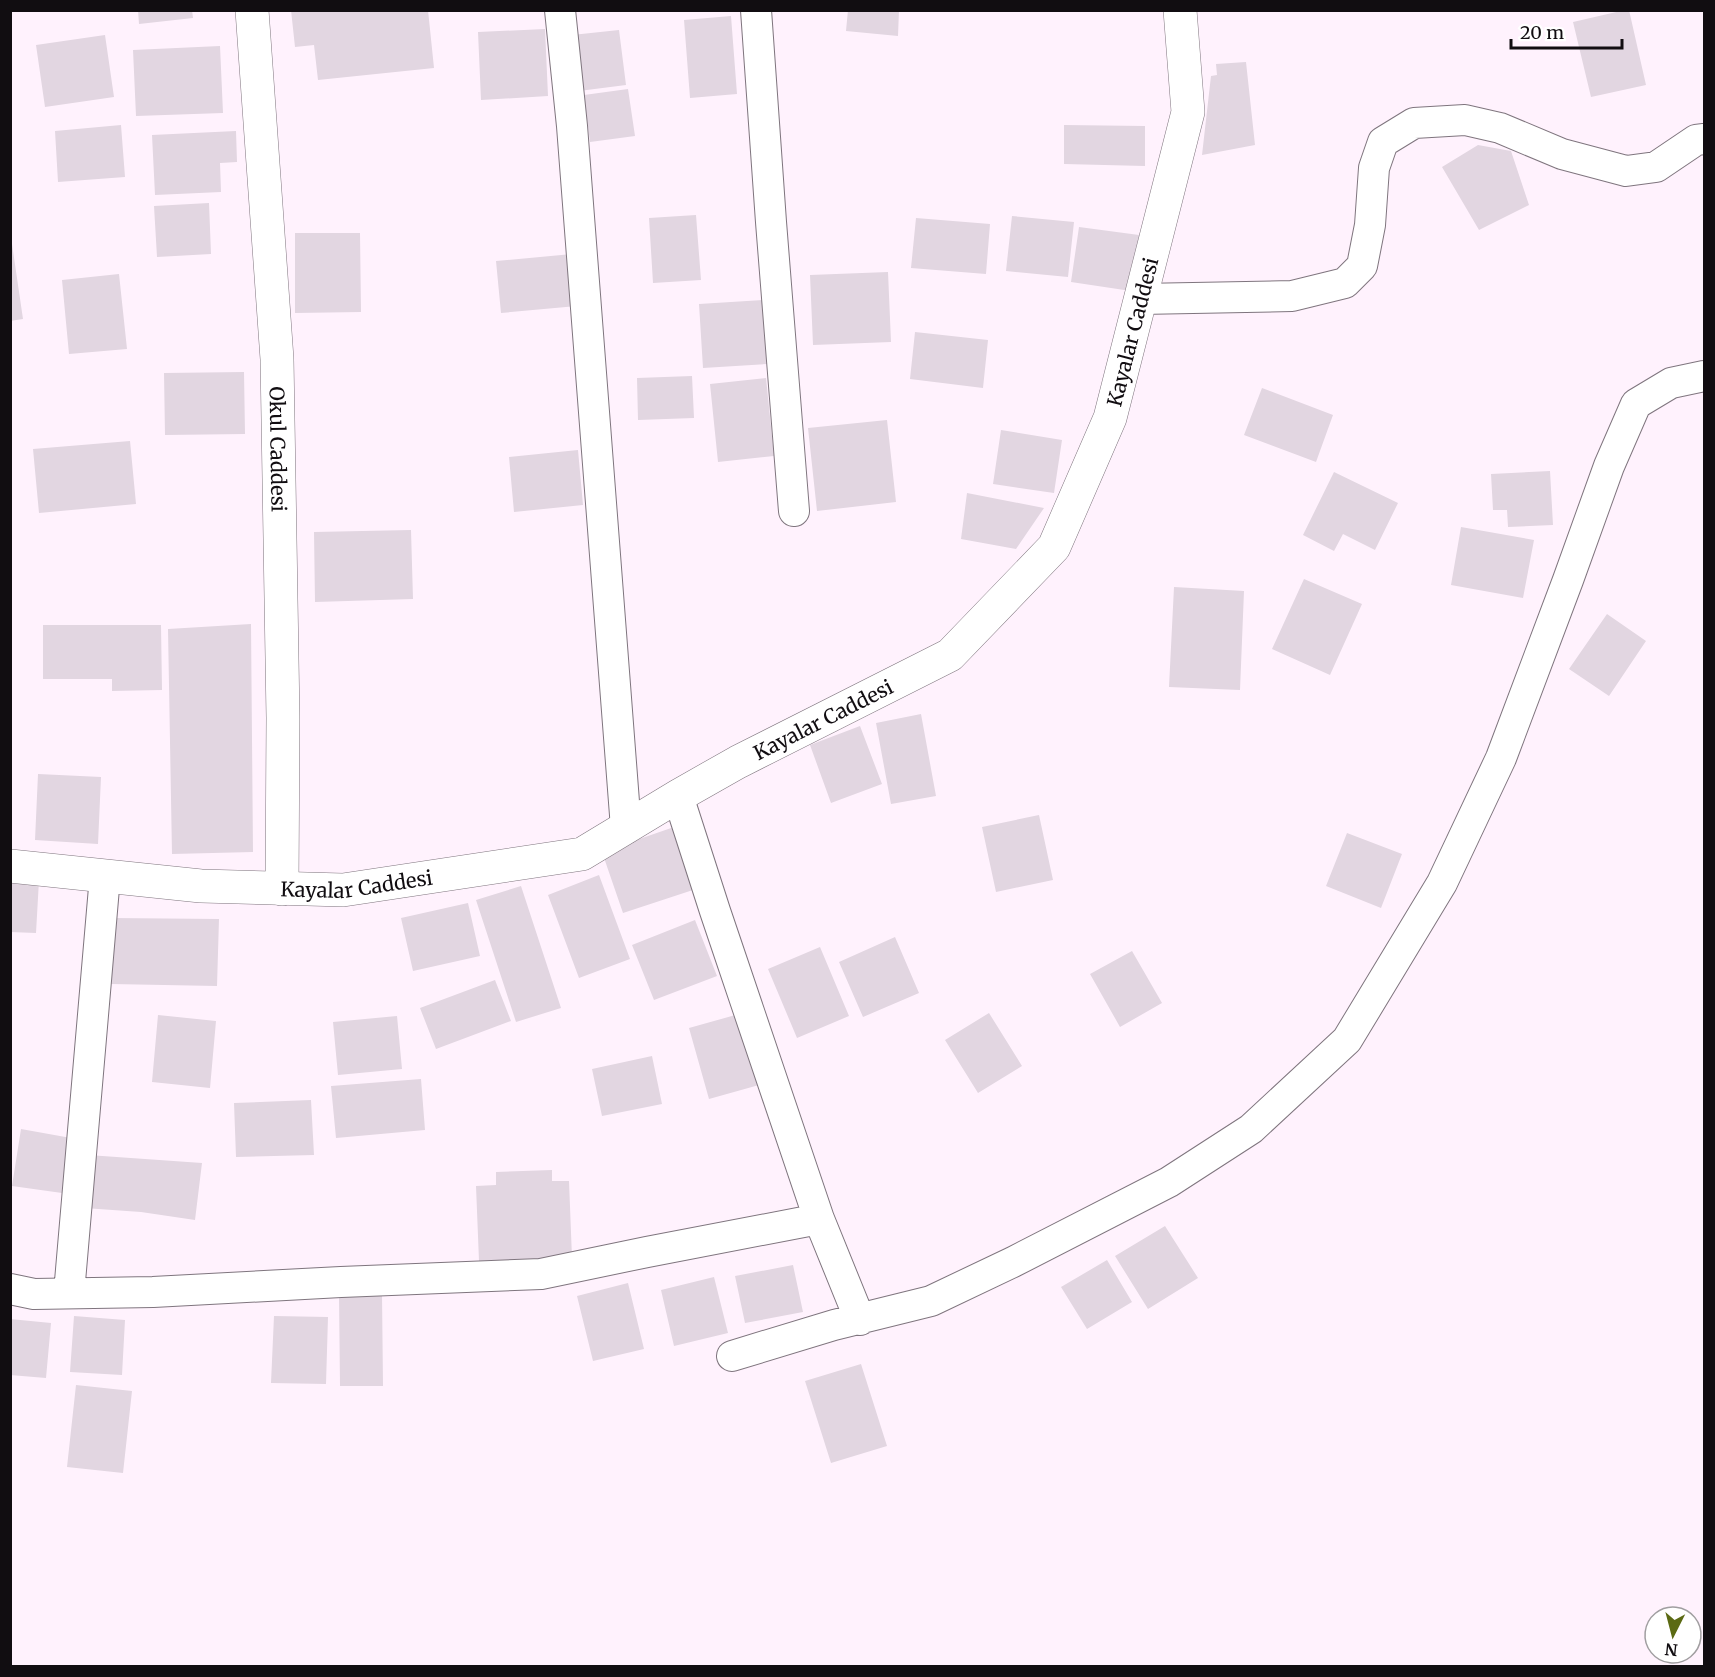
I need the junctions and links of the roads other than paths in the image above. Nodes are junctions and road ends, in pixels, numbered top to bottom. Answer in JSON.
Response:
{"nodes":[{"id":1,"x":252,"y":10,"type":"edge"},
{"id":2,"x":560,"y":10,"type":"edge"},
{"id":3,"x":756,"y":10,"type":"edge"},
{"id":4,"x":1180,"y":10,"type":"edge"},
{"id":5,"x":1704,"y":139,"type":"edge"},
{"id":6,"x":1140,"y":300,"type":"junction"},
{"id":7,"x":1704,"y":376,"type":"edge"},
{"id":8,"x":794,"y":511,"type":"dead end"},
{"id":9,"x":678,"y":796,"type":"junction"},
{"id":10,"x":626,"y":828,"type":"junction"},
{"id":11,"x":10,"y":866,"type":"edge"},
{"id":12,"x":105,"y":876,"type":"junction"},
{"id":13,"x":282,"y":889,"type":"junction"},
{"id":14,"x":819,"y":1219,"type":"junction"},
{"id":15,"x":10,"y":1289,"type":"edge"},
{"id":16,"x":69,"y":1293,"type":"junction"},
{"id":17,"x":860,"y":1320,"type":"junction"},
{"id":18,"x":732,"y":1356,"type":"dead end"}],
"edges":[{"from":1,"to":13,"type":"street","name":"Okul Caddesi"},
{"from":2,"to":10,"type":"street"},
{"from":3,"to":8,"type":"street"},
{"from":4,"to":6,"type":"street","name":"Kayalar Caddesi"},
{"from":5,"to":6,"type":"street"},
{"from":6,"to":9,"type":"street","name":"Kayalar Caddesi"},
{"from":7,"to":17,"type":"street"},
{"from":9,"to":10,"type":"street","name":"Kayalar Caddesi"},
{"from":9,"to":14,"type":"street"},
{"from":10,"to":13,"type":"street","name":"Kayalar Caddesi"},
{"from":11,"to":12,"type":"street","name":"Kayalar Caddesi"},
{"from":12,"to":13,"type":"street","name":"Kayalar Caddesi"},
{"from":12,"to":16,"type":"street"},
{"from":14,"to":16,"type":"street"},
{"from":14,"to":17,"type":"street"},
{"from":15,"to":16,"type":"street"},
{"from":17,"to":18,"type":"street"}]}
